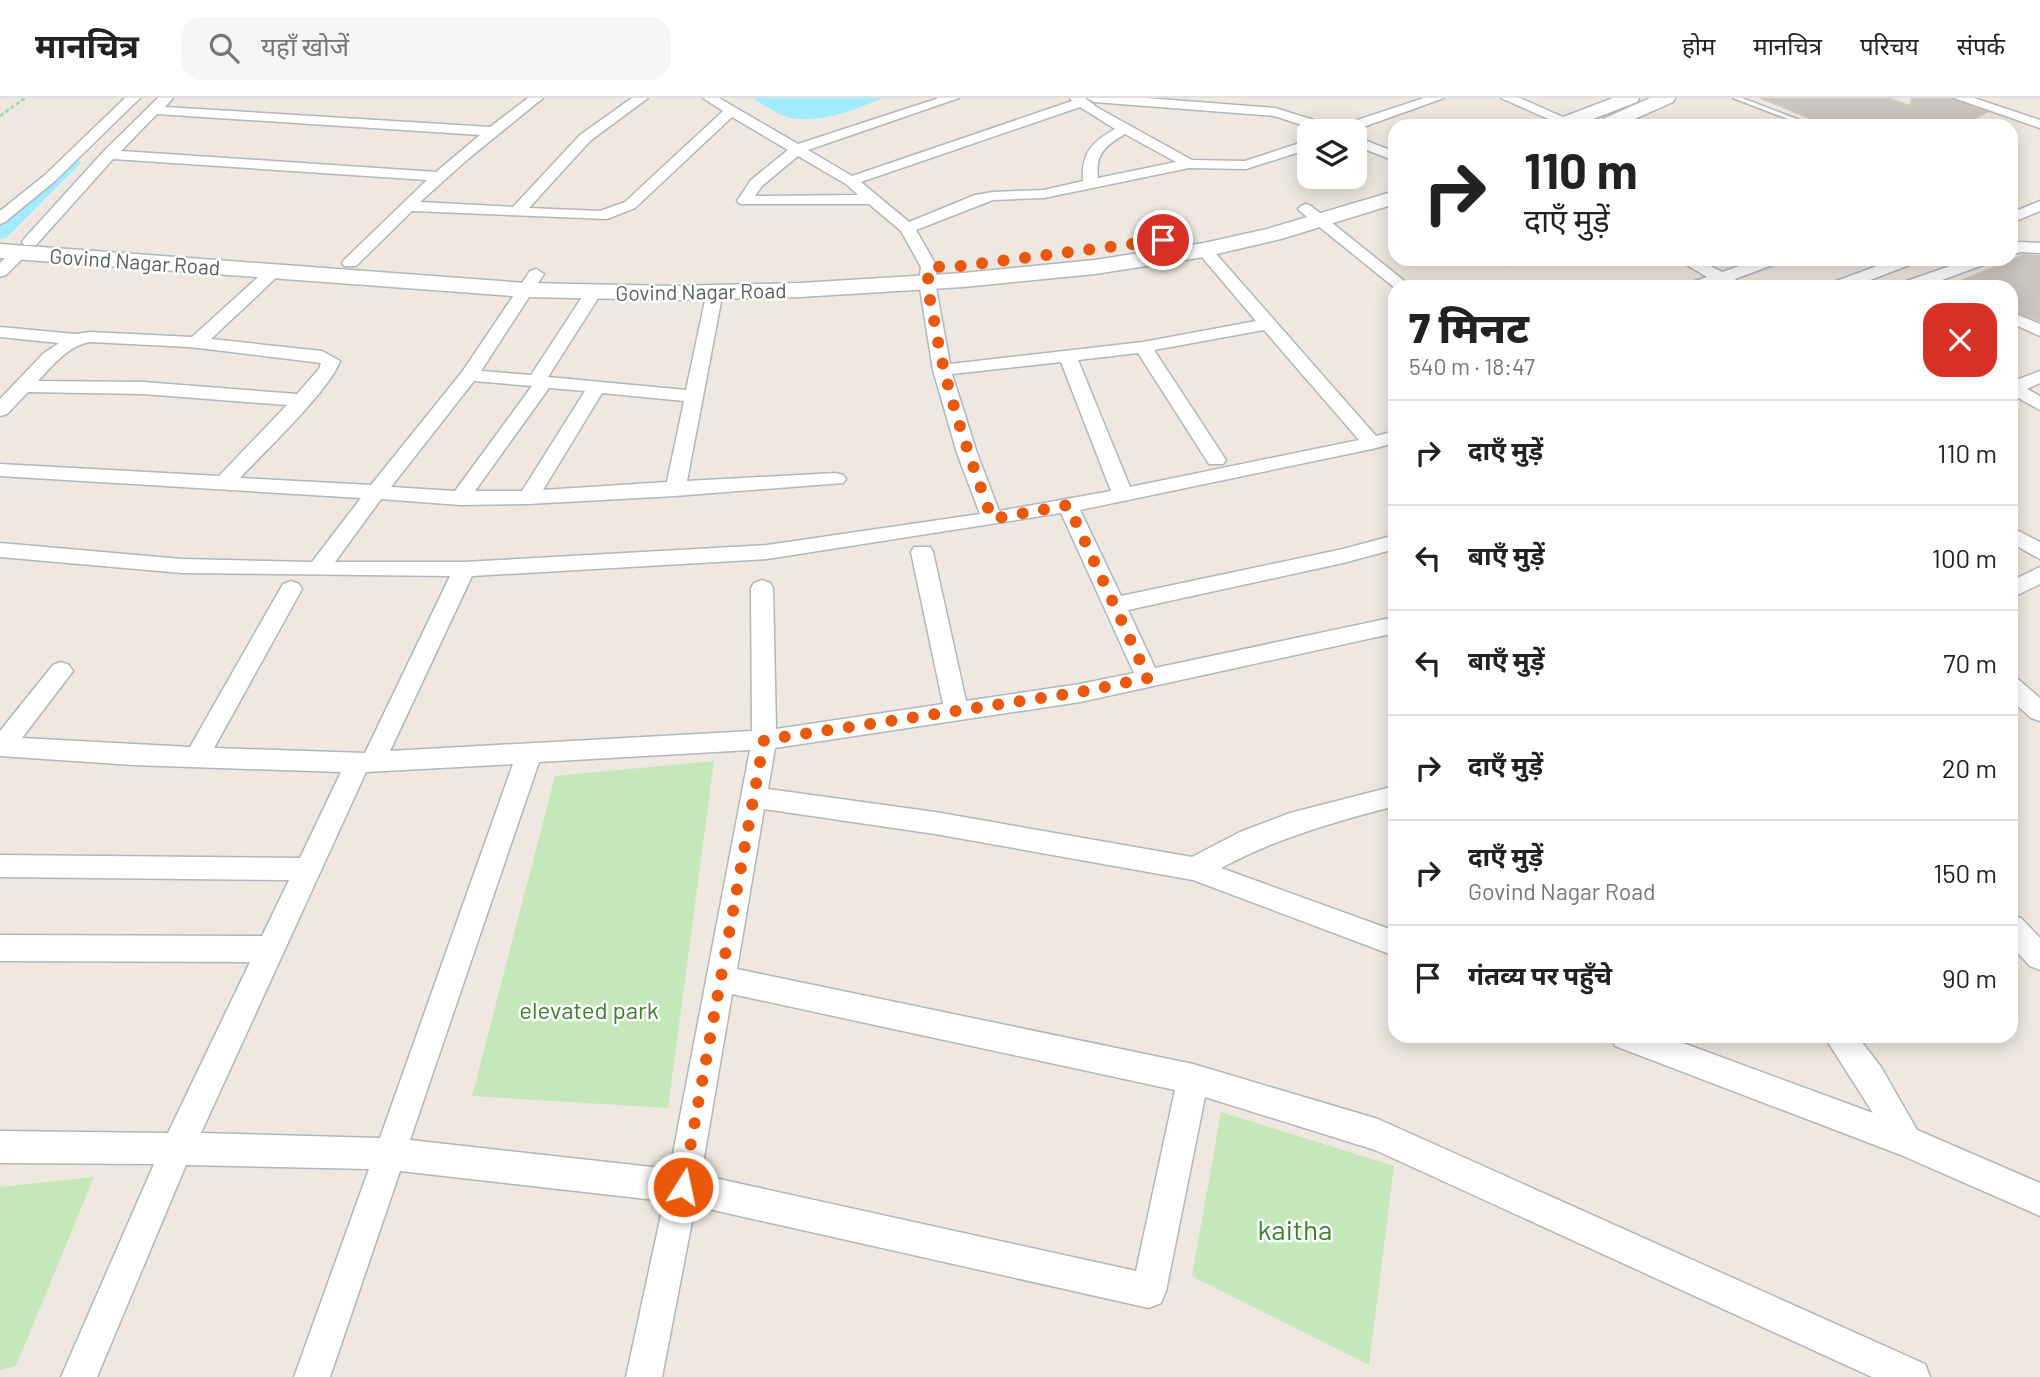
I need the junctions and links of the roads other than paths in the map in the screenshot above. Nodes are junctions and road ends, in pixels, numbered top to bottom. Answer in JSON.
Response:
{"nodes":[{"id":1,"x":133,"y":98,"type":"edge"},
{"id":2,"x":167,"y":98,"type":"edge"},
{"id":3,"x":536,"y":98,"type":"edge"},
{"id":4,"x":641,"y":98,"type":"edge"},
{"id":5,"x":710,"y":98,"type":"edge"},
{"id":6,"x":952,"y":98,"type":"edge"},
{"id":7,"x":1437,"y":98,"type":"edge"},
{"id":8,"x":1508,"y":98,"type":"edge"},
{"id":9,"x":1630,"y":98,"type":"edge"},
{"id":10,"x":1666,"y":98,"type":"edge"},
{"id":11,"x":1736,"y":98,"type":"edge"},
{"id":12,"x":1961,"y":98,"type":"edge"},
{"id":13,"x":1084,"y":99,"type":"edge"},
{"id":14,"x":1156,"y":100,"type":"edge"},
{"id":15,"x":1385,"y":102,"type":"dead end"},
{"id":16,"x":1228,"y":103,"type":"edge"},
{"id":17,"x":1404,"y":108,"type":"junction"},
{"id":18,"x":154,"y":110,"type":"junction"},
{"id":19,"x":732,"y":110,"type":"junction"},
{"id":20,"x":1304,"y":119,"type":"edge"},
{"id":21,"x":1553,"y":119,"type":"edge"},
{"id":22,"x":1580,"y":119,"type":"edge"},
{"id":23,"x":1618,"y":119,"type":"edge"},
{"id":24,"x":1793,"y":119,"type":"edge"},
{"id":25,"x":1367,"y":121,"type":"edge"},
{"id":26,"x":2040,"y":124,"type":"edge"},
{"id":27,"x":1120,"y":126,"type":"junction"},
{"id":28,"x":490,"y":131,"type":"junction"},
{"id":29,"x":1367,"y":145,"type":"edge"},
{"id":30,"x":1297,"y":148,"type":"edge"},
{"id":31,"x":797,"y":149,"type":"junction"},
{"id":32,"x":109,"y":154,"type":"junction"},
{"id":33,"x":1388,"y":154,"type":"edge"},
{"id":34,"x":1189,"y":164,"type":"junction"},
{"id":35,"x":438,"y":176,"type":"junction"},
{"id":36,"x":850,"y":181,"type":"junction"},
{"id":37,"x":1091,"y":185,"type":"junction"},
{"id":38,"x":1388,"y":186,"type":"edge"},
{"id":39,"x":870,"y":199,"type":"junction"},
{"id":40,"x":1388,"y":199,"type":"edge"},
{"id":41,"x":407,"y":206,"type":"junction"},
{"id":42,"x":2040,"y":206,"type":"edge"},
{"id":43,"x":518,"y":211,"type":"junction"},
{"id":44,"x":1314,"y":215,"type":"junction"},
{"id":45,"x":2018,"y":215,"type":"edge"},
{"id":46,"x":0,"y":219,"type":"edge"},
{"id":47,"x":907,"y":228,"type":"junction"},
{"id":48,"x":12,"y":244,"type":"edge"},
{"id":49,"x":2018,"y":248,"type":"edge"},
{"id":50,"x":2040,"y":248,"type":"edge"},
{"id":51,"x":1204,"y":250,"type":"junction"},
{"id":52,"x":349,"y":263,"type":"junction"},
{"id":53,"x":1698,"y":266,"type":"edge"},
{"id":54,"x":1761,"y":266,"type":"edge"},
{"id":55,"x":1892,"y":266,"type":"edge"},
{"id":56,"x":1965,"y":266,"type":"edge"},
{"id":57,"x":0,"y":272,"type":"edge"},
{"id":58,"x":273,"y":272,"type":"junction"},
{"id":59,"x":928,"y":274,"type":"junction"},
{"id":60,"x":1932,"y":278,"type":"junction"},
{"id":61,"x":1395,"y":280,"type":"edge"},
{"id":62,"x":1724,"y":280,"type":"edge"},
{"id":63,"x":1736,"y":280,"type":"edge"},
{"id":64,"x":1856,"y":280,"type":"edge"},
{"id":65,"x":1926,"y":280,"type":"edge"},
{"id":66,"x":1936,"y":280,"type":"edge"},
{"id":67,"x":531,"y":282,"type":"junction"},
{"id":68,"x":715,"y":291,"type":"junction"},
{"id":69,"x":594,"y":292,"type":"junction"},
{"id":70,"x":2018,"y":320,"type":"edge"},
{"id":71,"x":1267,"y":324,"type":"junction"},
{"id":72,"x":2040,"y":331,"type":"edge"},
{"id":73,"x":0,"y":332,"type":"edge"},
{"id":74,"x":76,"y":339,"type":"junction"},
{"id":75,"x":196,"y":343,"type":"junction"},
{"id":76,"x":1143,"y":347,"type":"junction"},
{"id":77,"x":1068,"y":356,"type":"junction"},
{"id":78,"x":942,"y":370,"type":"junction"},
{"id":79,"x":469,"y":375,"type":"junction"},
{"id":80,"x":2040,"y":376,"type":"edge"},
{"id":81,"x":540,"y":382,"type":"junction"},
{"id":82,"x":2018,"y":385,"type":"edge"},
{"id":83,"x":24,"y":386,"type":"junction"},
{"id":84,"x":597,"y":387,"type":"junction"},
{"id":85,"x":2018,"y":391,"type":"edge"},
{"id":86,"x":694,"y":396,"type":"junction"},
{"id":87,"x":300,"y":400,"type":"junction"},
{"id":88,"x":2040,"y":404,"type":"edge"},
{"id":89,"x":0,"y":410,"type":"edge"},
{"id":90,"x":1388,"y":439,"type":"edge"},
{"id":91,"x":1373,"y":443,"type":"junction"},
{"id":92,"x":1216,"y":460,"type":"dead end"},
{"id":93,"x":0,"y":470,"type":"edge"},
{"id":94,"x":836,"y":479,"type":"dead end"},
{"id":95,"x":224,"y":483,"type":"junction"},
{"id":96,"x":675,"y":490,"type":"junction"},
{"id":97,"x":376,"y":492,"type":"junction"},
{"id":98,"x":1123,"y":495,"type":"junction"},
{"id":99,"x":528,"y":497,"type":"junction"},
{"id":100,"x":460,"y":498,"type":"junction"},
{"id":101,"x":1068,"y":505,"type":"junction"},
{"id":102,"x":992,"y":519,"type":"junction"},
{"id":103,"x":2018,"y":538,"type":"edge"},
{"id":104,"x":1388,"y":544,"type":"edge"},
{"id":105,"x":2040,"y":551,"type":"edge"},
{"id":106,"x":922,"y":552,"type":"dead end"},
{"id":107,"x":4,"y":555,"type":"edge"},
{"id":108,"x":318,"y":569,"type":"junction"},
{"id":109,"x":464,"y":569,"type":"junction"},
{"id":110,"x":2040,"y":574,"type":"edge"},
{"id":111,"x":2018,"y":586,"type":"edge"},
{"id":112,"x":762,"y":588,"type":"dead end"},
{"id":113,"x":291,"y":589,"type":"dead end"},
{"id":114,"x":1114,"y":605,"type":"junction"},
{"id":115,"x":1388,"y":627,"type":"edge"},
{"id":116,"x":61,"y":671,"type":"dead end"},
{"id":117,"x":1148,"y":678,"type":"junction"},
{"id":118,"x":2018,"y":692,"type":"edge"},
{"id":119,"x":956,"y":711,"type":"junction"},
{"id":120,"x":2040,"y":712,"type":"edge"},
{"id":121,"x":764,"y":740,"type":"junction"},
{"id":122,"x":1,"y":746,"type":"edge"},
{"id":123,"x":529,"y":755,"type":"junction"},
{"id":124,"x":197,"y":757,"type":"junction"},
{"id":125,"x":365,"y":762,"type":"junction"},
{"id":126,"x":754,"y":797,"type":"junction"},
{"id":127,"x":1388,"y":798,"type":"edge"},
{"id":128,"x":0,"y":866,"type":"edge"},
{"id":129,"x":307,"y":869,"type":"junction"},
{"id":130,"x":1194,"y":869,"type":"junction"},
{"id":131,"x":2018,"y":934,"type":"edge"},
{"id":132,"x":1388,"y":941,"type":"edge"},
{"id":133,"x":0,"y":948,"type":"edge"},
{"id":134,"x":270,"y":949,"type":"junction"},
{"id":135,"x":2040,"y":957,"type":"edge"},
{"id":136,"x":721,"y":979,"type":"junction"},
{"id":137,"x":1645,"y":1043,"type":"edge"},
{"id":138,"x":1844,"y":1043,"type":"edge"},
{"id":139,"x":1193,"y":1079,"type":"junction"},
{"id":140,"x":1906,"y":1141,"type":"junction"},
{"id":141,"x":0,"y":1147,"type":"edge"},
{"id":142,"x":177,"y":1149,"type":"junction"},
{"id":143,"x":388,"y":1154,"type":"junction"},
{"id":144,"x":683,"y":1187,"type":"junction"},
{"id":145,"x":2040,"y":1200,"type":"edge"},
{"id":146,"x":79,"y":1377,"type":"edge"},
{"id":147,"x":312,"y":1377,"type":"edge"},
{"id":148,"x":644,"y":1377,"type":"edge"},
{"id":149,"x":1912,"y":1377,"type":"edge"}],
"edges":[{"from":1,"to":46,"type":"street"},
{"from":2,"to":18,"type":"street"},
{"from":3,"to":28,"type":"street"},
{"from":4,"to":43,"type":"street"},
{"from":5,"to":19,"type":"street"},
{"from":6,"to":31,"type":"street"},
{"from":7,"to":17,"type":"street"},
{"from":8,"to":21,"type":"street"},
{"from":9,"to":22,"type":"main road"},
{"from":10,"to":23,"type":"main road"},
{"from":11,"to":24,"type":"lane"},
{"from":12,"to":26,"type":"street"},
{"from":13,"to":14,"type":"street"},
{"from":13,"to":27,"type":"street"},
{"from":13,"to":36,"type":"street"},
{"from":14,"to":16,"type":"street"},
{"from":14,"to":27,"type":"street"},
{"from":15,"to":17,"type":"street"},
{"from":16,"to":20,"type":"street"},
{"from":17,"to":25,"type":"street"},
{"from":18,"to":28,"type":"street"},
{"from":18,"to":32,"type":"street"},
{"from":19,"to":31,"type":"street"},
{"from":19,"to":43,"type":"street"},
{"from":27,"to":34,"type":"street"},
{"from":27,"to":37,"type":"street"},
{"from":28,"to":35,"type":"street"},
{"from":29,"to":33,"type":"street"},
{"from":30,"to":34,"type":"street"},
{"from":31,"to":36,"type":"street"},
{"from":31,"to":39,"type":"street"},
{"from":32,"to":35,"type":"street"},
{"from":32,"to":48,"type":"street"},
{"from":34,"to":37,"type":"street"},
{"from":35,"to":41,"type":"street"},
{"from":36,"to":39,"type":"street"},
{"from":37,"to":47,"type":"street"},
{"from":38,"to":44,"type":"main road","name":"Govind Nagar Road"},
{"from":39,"to":47,"type":"street"},
{"from":40,"to":44,"type":"main road","name":"Govind Nagar Road"},
{"from":41,"to":43,"type":"street"},
{"from":41,"to":52,"type":"street"},
{"from":42,"to":45,"type":"street"},
{"from":44,"to":51,"type":"main road","name":"Govind Nagar Road"},
{"from":44,"to":59,"type":"main road","name":"Govind Nagar Road"},
{"from":44,"to":61,"type":"street"},
{"from":47,"to":59,"type":"street"},
{"from":48,"to":52,"type":"main road","name":"Govind Nagar Road"},
{"from":48,"to":57,"type":"street"},
{"from":48,"to":58,"type":"main road","name":"Govind Nagar Road"},
{"from":49,"to":50,"type":"street"},
{"from":51,"to":59,"type":"main road","name":"Govind Nagar Road"},
{"from":51,"to":71,"type":"street"},
{"from":52,"to":67,"type":"main road","name":"Govind Nagar Road"},
{"from":53,"to":62,"type":"street"},
{"from":54,"to":63,"type":"street"},
{"from":55,"to":64,"type":"street"},
{"from":56,"to":60,"type":"street"},
{"from":58,"to":67,"type":"main road","name":"Govind Nagar Road"},
{"from":58,"to":75,"type":"street"},
{"from":59,"to":67,"type":"main road","name":"Govind Nagar Road"},
{"from":59,"to":68,"type":"main road","name":"Govind Nagar Road"},
{"from":59,"to":78,"type":"street"},
{"from":60,"to":65,"type":"street"},
{"from":60,"to":66,"type":"street"},
{"from":67,"to":69,"type":"main road","name":"Govind Nagar Road"},
{"from":67,"to":79,"type":"street"},
{"from":68,"to":69,"type":"main road","name":"Govind Nagar Road"},
{"from":68,"to":86,"type":"street"},
{"from":69,"to":81,"type":"street"},
{"from":70,"to":72,"type":"street"},
{"from":71,"to":76,"type":"street"},
{"from":71,"to":91,"type":"street"},
{"from":73,"to":74,"type":"street"},
{"from":74,"to":75,"type":"street"},
{"from":74,"to":83,"type":"street"},
{"from":75,"to":87,"type":"street"},
{"from":76,"to":77,"type":"street"},
{"from":76,"to":92,"type":"street"},
{"from":77,"to":78,"type":"street"},
{"from":77,"to":98,"type":"street"},
{"from":78,"to":102,"type":"street"},
{"from":79,"to":81,"type":"street"},
{"from":79,"to":97,"type":"street"},
{"from":80,"to":82,"type":"street"},
{"from":81,"to":84,"type":"street"},
{"from":81,"to":100,"type":"street"},
{"from":83,"to":87,"type":"street"},
{"from":83,"to":89,"type":"street"},
{"from":84,"to":86,"type":"street"},
{"from":84,"to":99,"type":"street"},
{"from":85,"to":88,"type":"street"},
{"from":86,"to":96,"type":"street"},
{"from":87,"to":95,"type":"street"},
{"from":90,"to":91,"type":"street"},
{"from":91,"to":98,"type":"street"},
{"from":93,"to":95,"type":"street"},
{"from":94,"to":96,"type":"street"},
{"from":95,"to":97,"type":"street"},
{"from":96,"to":99,"type":"street"},
{"from":97,"to":100,"type":"street"},
{"from":97,"to":108,"type":"street"},
{"from":98,"to":101,"type":"street"},
{"from":99,"to":100,"type":"street"},
{"from":101,"to":102,"type":"street"},
{"from":101,"to":114,"type":"street"},
{"from":102,"to":109,"type":"street"},
{"from":103,"to":105,"type":"street"},
{"from":104,"to":114,"type":"street"},
{"from":106,"to":119,"type":"street"},
{"from":107,"to":108,"type":"street"},
{"from":108,"to":109,"type":"street"},
{"from":109,"to":125,"type":"street"},
{"from":110,"to":111,"type":"street"},
{"from":112,"to":121,"type":"street"},
{"from":113,"to":124,"type":"street"},
{"from":114,"to":117,"type":"street"},
{"from":115,"to":117,"type":"street"},
{"from":116,"to":122,"type":"street"},
{"from":117,"to":119,"type":"street"},
{"from":118,"to":120,"type":"street"},
{"from":119,"to":121,"type":"street"},
{"from":121,"to":123,"type":"street"},
{"from":121,"to":126,"type":"street"},
{"from":122,"to":124,"type":"street"},
{"from":123,"to":125,"type":"street"},
{"from":123,"to":143,"type":"street"},
{"from":124,"to":125,"type":"street"},
{"from":125,"to":129,"type":"street"},
{"from":126,"to":130,"type":"street"},
{"from":126,"to":136,"type":"street"},
{"from":127,"to":130,"type":"street"},
{"from":128,"to":129,"type":"street"},
{"from":129,"to":134,"type":"street"},
{"from":130,"to":132,"type":"street"},
{"from":131,"to":135,"type":"street"},
{"from":133,"to":134,"type":"street"},
{"from":134,"to":142,"type":"street"},
{"from":136,"to":139,"type":"street"},
{"from":136,"to":144,"type":"street"},
{"from":137,"to":140,"type":"street"},
{"from":138,"to":140,"type":"street"},
{"from":139,"to":144,"type":"street"},
{"from":139,"to":149,"type":"street"},
{"from":140,"to":145,"type":"street"},
{"from":141,"to":142,"type":"street"},
{"from":142,"to":143,"type":"street"},
{"from":142,"to":146,"type":"street"},
{"from":143,"to":144,"type":"street"},
{"from":143,"to":147,"type":"street"},
{"from":144,"to":148,"type":"street"}]}
